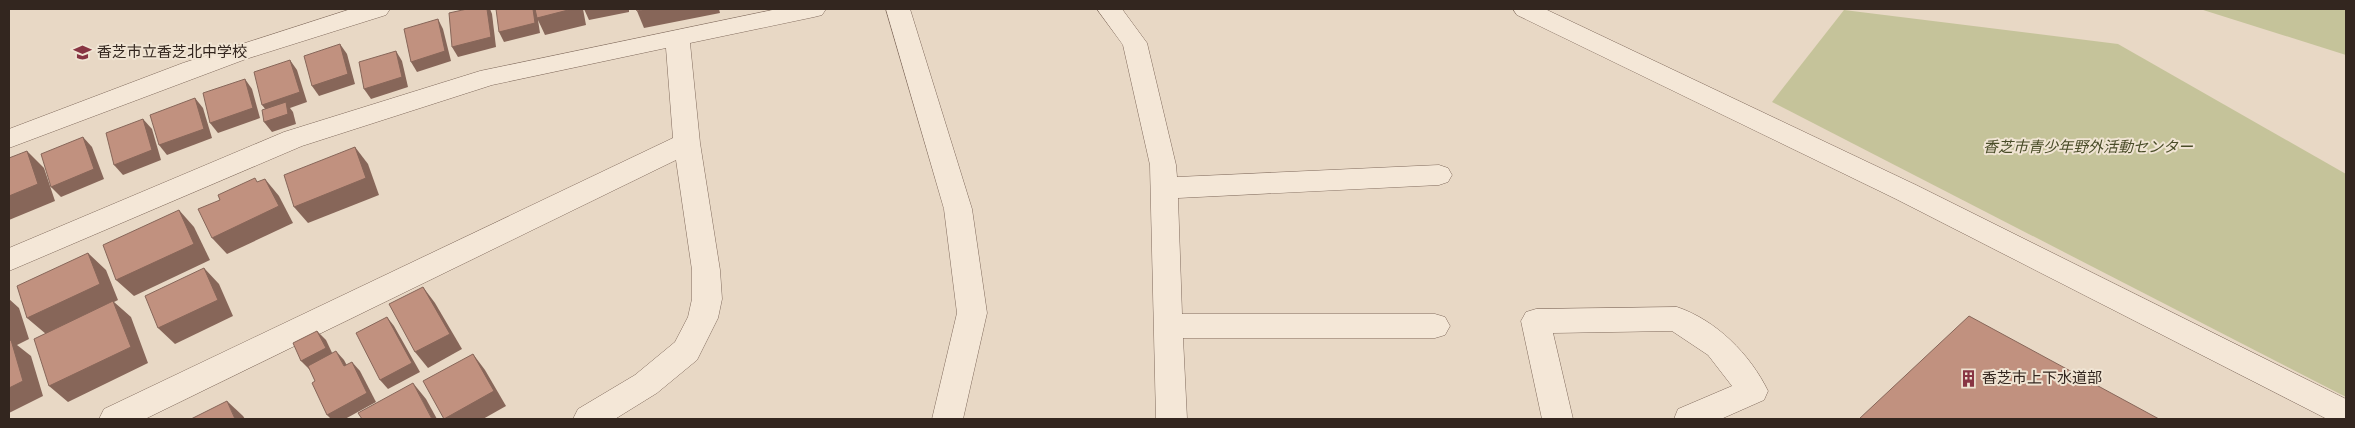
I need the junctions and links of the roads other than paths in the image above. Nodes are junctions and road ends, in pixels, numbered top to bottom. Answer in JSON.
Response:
{"nodes":[{"id":1,"x":378,"y":9,"type":"edge"},
{"id":2,"x":814,"y":9,"type":"edge"},
{"id":3,"x":898,"y":9,"type":"edge"},
{"id":4,"x":1109,"y":9,"type":"edge"},
{"id":5,"x":1525,"y":9,"type":"edge"},
{"id":6,"x":677,"y":37,"type":"junction"},
{"id":7,"x":9,"y":139,"type":"edge"},
{"id":8,"x":687,"y":143,"type":"junction"},
{"id":9,"x":1439,"y":175,"type":"dead end"},
{"id":10,"x":1164,"y":188,"type":"junction"},
{"id":11,"x":9,"y":260,"type":"edge"},
{"id":12,"x":1168,"y":326,"type":"junction"},
{"id":13,"x":1435,"y":326,"type":"dead end"},
{"id":14,"x":2346,"y":414,"type":"edge"},
{"id":15,"x":116,"y":419,"type":"edge"},
{"id":16,"x":589,"y":419,"type":"edge"},
{"id":17,"x":948,"y":419,"type":"edge"},
{"id":18,"x":1171,"y":419,"type":"edge"},
{"id":19,"x":1557,"y":419,"type":"edge"},
{"id":20,"x":1689,"y":419,"type":"edge"}],
"edges":[{"from":1,"to":7,"type":"street"},
{"from":2,"to":6,"type":"street"},
{"from":3,"to":17,"type":"street"},
{"from":4,"to":10,"type":"street"},
{"from":5,"to":14,"type":"street"},
{"from":6,"to":8,"type":"street"},
{"from":6,"to":11,"type":"street"},
{"from":8,"to":15,"type":"street"},
{"from":8,"to":16,"type":"street"},
{"from":9,"to":10,"type":"street"},
{"from":10,"to":12,"type":"street"},
{"from":12,"to":13,"type":"street"},
{"from":12,"to":18,"type":"street"},
{"from":19,"to":20,"type":"street"}]}
